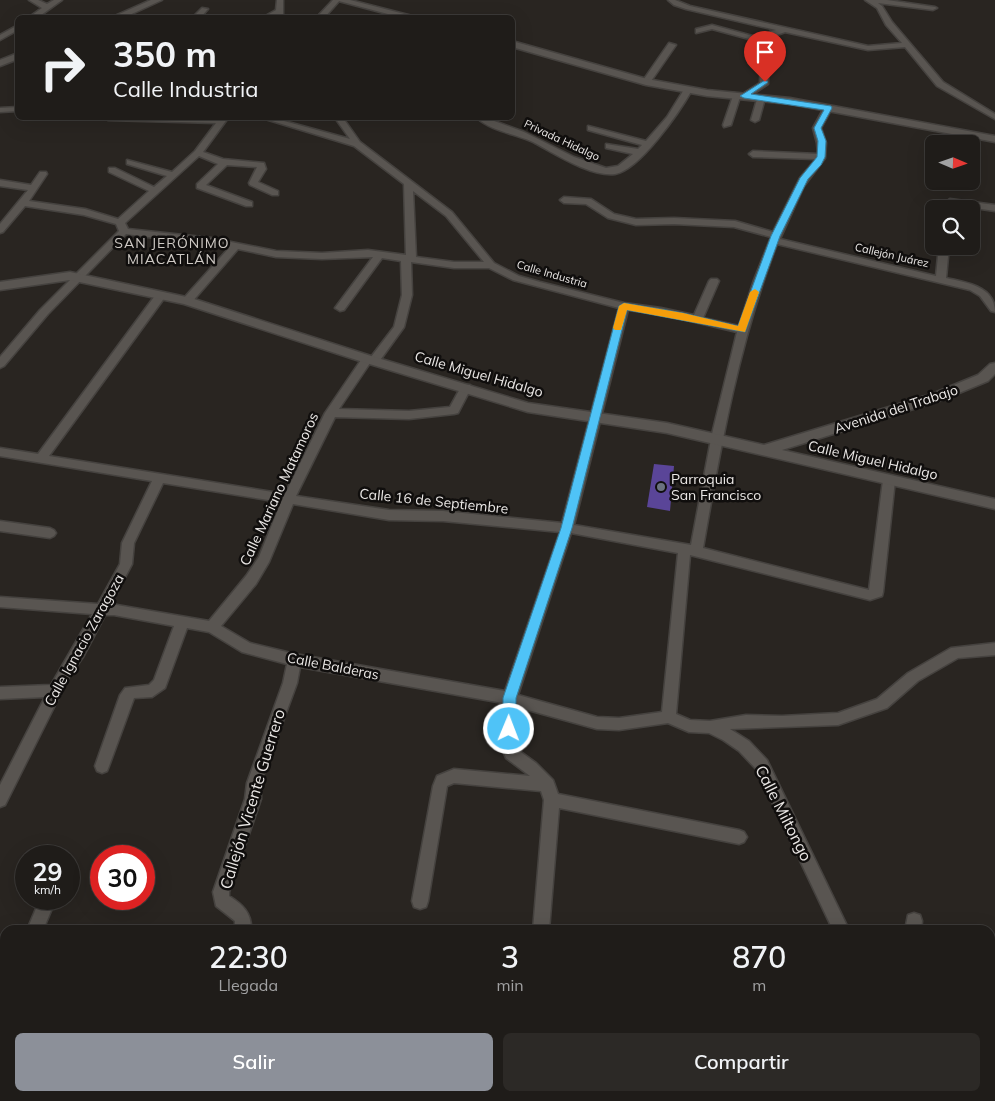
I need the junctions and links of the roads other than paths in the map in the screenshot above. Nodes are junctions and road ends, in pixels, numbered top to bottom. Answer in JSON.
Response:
{"nodes":[{"id":1,"x":32,"y":0,"type":"edge"},
{"id":2,"x":59,"y":0,"type":"edge"},
{"id":3,"x":158,"y":0,"type":"edge"},
{"id":4,"x":280,"y":0,"type":"edge"},
{"id":5,"x":338,"y":0,"type":"edge"},
{"id":6,"x":671,"y":0,"type":"edge"},
{"id":7,"x":869,"y":0,"type":"edge"},
{"id":8,"x":353,"y":2,"type":"edge"},
{"id":9,"x":47,"y":7,"type":"junction"},
{"id":10,"x":933,"y":8,"type":"dead end"},
{"id":11,"x":204,"y":9,"type":"dead end"},
{"id":12,"x":279,"y":14,"type":"edge"},
{"id":13,"x":35,"y":15,"type":"edge"},
{"id":14,"x":121,"y":15,"type":"edge"},
{"id":15,"x":198,"y":15,"type":"edge"},
{"id":16,"x":322,"y":15,"type":"edge"},
{"id":17,"x":396,"y":15,"type":"edge"},
{"id":18,"x":15,"y":28,"type":"edge"},
{"id":19,"x":786,"y":29,"type":"junction"},
{"id":20,"x":699,"y":31,"type":"dead end"},
{"id":21,"x":0,"y":38,"type":"edge"},
{"id":22,"x":515,"y":45,"type":"edge"},
{"id":23,"x":672,"y":45,"type":"dead end"},
{"id":24,"x":906,"y":45,"type":"junction"},
{"id":25,"x":15,"y":57,"type":"edge"},
{"id":26,"x":764,"y":62,"type":"dead end"},
{"id":27,"x":0,"y":63,"type":"edge"},
{"id":28,"x":646,"y":82,"type":"junction"},
{"id":29,"x":688,"y":90,"type":"junction"},
{"id":30,"x":741,"y":95,"type":"junction"},
{"id":31,"x":761,"y":98,"type":"junction"},
{"id":32,"x":828,"y":108,"type":"junction"},
{"id":33,"x":15,"y":109,"type":"edge"},
{"id":34,"x":0,"y":110,"type":"edge"},
{"id":35,"x":995,"y":117,"type":"edge"},
{"id":36,"x":221,"y":120,"type":"edge"},
{"id":37,"x":273,"y":120,"type":"edge"},
{"id":38,"x":340,"y":120,"type":"edge"},
{"id":39,"x":486,"y":120,"type":"edge"},
{"id":40,"x":755,"y":120,"type":"dead end"},
{"id":41,"x":727,"y":125,"type":"dead end"},
{"id":42,"x":591,"y":128,"type":"dead end"},
{"id":43,"x":995,"y":139,"type":"edge"},
{"id":44,"x":357,"y":144,"type":"junction"},
{"id":45,"x":646,"y":144,"type":"junction"},
{"id":46,"x":609,"y":146,"type":"dead end"},
{"id":47,"x":638,"y":152,"type":"junction"},
{"id":48,"x":198,"y":153,"type":"junction"},
{"id":49,"x":753,"y":154,"type":"dead end"},
{"id":50,"x":821,"y":157,"type":"junction"},
{"id":51,"x":130,"y":162,"type":"dead end"},
{"id":52,"x":222,"y":162,"type":"junction"},
{"id":53,"x":112,"y":170,"type":"dead end"},
{"id":54,"x":43,"y":174,"type":"dead end"},
{"id":55,"x":174,"y":174,"type":"junction"},
{"id":56,"x":408,"y":182,"type":"junction"},
{"id":57,"x":0,"y":183,"type":"edge"},
{"id":58,"x":34,"y":188,"type":"junction"},
{"id":59,"x":156,"y":191,"type":"junction"},
{"id":60,"x":274,"y":193,"type":"dead end"},
{"id":61,"x":564,"y":200,"type":"dead end"},
{"id":62,"x":23,"y":203,"type":"junction"},
{"id":63,"x":250,"y":204,"type":"dead end"},
{"id":64,"x":980,"y":206,"type":"edge"},
{"id":65,"x":995,"y":208,"type":"edge"},
{"id":66,"x":122,"y":226,"type":"junction"},
{"id":67,"x":0,"y":229,"type":"edge"},
{"id":68,"x":775,"y":238,"type":"junction"},
{"id":69,"x":235,"y":247,"type":"junction"},
{"id":70,"x":380,"y":254,"type":"junction"},
{"id":71,"x":943,"y":255,"type":"edge"},
{"id":72,"x":409,"y":258,"type":"junction"},
{"id":73,"x":491,"y":265,"type":"junction"},
{"id":74,"x":77,"y":277,"type":"junction"},
{"id":75,"x":940,"y":279,"type":"junction"},
{"id":76,"x":714,"y":281,"type":"dead end"},
{"id":77,"x":0,"y":286,"type":"edge"},
{"id":78,"x":161,"y":295,"type":"junction"},
{"id":79,"x":188,"y":301,"type":"junction"},
{"id":80,"x":624,"y":306,"type":"junction"},
{"id":81,"x":340,"y":308,"type":"dead end"},
{"id":82,"x":995,"y":309,"type":"edge"},
{"id":83,"x":697,"y":319,"type":"junction"},
{"id":84,"x":742,"y":330,"type":"junction"},
{"id":85,"x":370,"y":360,"type":"junction"},
{"id":86,"x":0,"y":364,"type":"edge"},
{"id":87,"x":995,"y":367,"type":"edge"},
{"id":88,"x":466,"y":388,"type":"junction"},
{"id":89,"x":331,"y":413,"type":"junction"},
{"id":90,"x":594,"y":417,"type":"junction"},
{"id":91,"x":717,"y":440,"type":"junction"},
{"id":92,"x":764,"y":451,"type":"junction"},
{"id":93,"x":0,"y":452,"type":"edge"},
{"id":94,"x":40,"y":459,"type":"junction"},
{"id":95,"x":159,"y":478,"type":"junction"},
{"id":96,"x":889,"y":480,"type":"junction"},
{"id":97,"x":289,"y":498,"type":"junction"},
{"id":98,"x":995,"y":504,"type":"edge"},
{"id":99,"x":0,"y":526,"type":"edge"},
{"id":100,"x":567,"y":528,"type":"junction"},
{"id":101,"x":50,"y":533,"type":"dead end"},
{"id":102,"x":690,"y":550,"type":"junction"},
{"id":103,"x":0,"y":602,"type":"edge"},
{"id":104,"x":100,"y":610,"type":"junction"},
{"id":105,"x":182,"y":622,"type":"junction"},
{"id":106,"x":212,"y":628,"type":"junction"},
{"id":107,"x":995,"y":649,"type":"edge"},
{"id":108,"x":295,"y":660,"type":"junction"},
{"id":109,"x":55,"y":691,"type":"junction"},
{"id":110,"x":0,"y":693,"type":"edge"},
{"id":111,"x":510,"y":698,"type":"junction"},
{"id":112,"x":669,"y":718,"type":"junction"},
{"id":113,"x":710,"y":727,"type":"junction"},
{"id":114,"x":102,"y":766,"type":"dead end"},
{"id":115,"x":550,"y":792,"type":"junction"},
{"id":116,"x":1,"y":796,"type":"edge"},
{"id":117,"x":739,"y":837,"type":"dead end"},
{"id":118,"x":420,"y":901,"type":"dead end"},
{"id":119,"x":43,"y":910,"type":"edge"},
{"id":120,"x":37,"y":925,"type":"edge"},
{"id":121,"x":243,"y":925,"type":"edge"},
{"id":122,"x":541,"y":925,"type":"edge"},
{"id":123,"x":839,"y":925,"type":"edge"}],
"edges":[{"from":1,"to":9,"type":"street"},
{"from":2,"to":9,"type":"street"},
{"from":3,"to":14,"type":"street"},
{"from":4,"to":12,"type":"street"},
{"from":5,"to":8,"type":"street"},
{"from":5,"to":16,"type":"street"},
{"from":6,"to":19,"type":"street"},
{"from":7,"to":10,"type":"street"},
{"from":7,"to":24,"type":"street"},
{"from":8,"to":17,"type":"street"},
{"from":9,"to":13,"type":"street"},
{"from":11,"to":15,"type":"street"},
{"from":18,"to":21,"type":"street"},
{"from":19,"to":20,"type":"street"},
{"from":19,"to":24,"type":"street"},
{"from":22,"to":28,"type":"street"},
{"from":23,"to":28,"type":"street"},
{"from":24,"to":35,"type":"street"},
{"from":25,"to":27,"type":"street"},
{"from":26,"to":30,"type":"street"},
{"from":28,"to":29,"type":"street"},
{"from":29,"to":30,"type":"street"},
{"from":29,"to":45,"type":"street","name":"Privada Hidalgo"},
{"from":30,"to":31,"type":"street"},
{"from":30,"to":41,"type":"street"},
{"from":31,"to":32,"type":"street"},
{"from":31,"to":40,"type":"street"},
{"from":32,"to":43,"type":"street"},
{"from":32,"to":50,"type":"street"},
{"from":33,"to":34,"type":"street"},
{"from":36,"to":48,"type":"street"},
{"from":37,"to":44,"type":"street"},
{"from":38,"to":44,"type":"street"},
{"from":39,"to":47,"type":"street","name":"Privada Hidalgo"},
{"from":42,"to":45,"type":"street"},
{"from":44,"to":56,"type":"street"},
{"from":45,"to":47,"type":"street","name":"Privada Hidalgo"},
{"from":46,"to":47,"type":"street"},
{"from":48,"to":52,"type":"street"},
{"from":48,"to":55,"type":"street"},
{"from":49,"to":50,"type":"street"},
{"from":50,"to":68,"type":"street"},
{"from":51,"to":55,"type":"street"},
{"from":52,"to":60,"type":"street"},
{"from":52,"to":63,"type":"street"},
{"from":53,"to":59,"type":"street"},
{"from":54,"to":58,"type":"street"},
{"from":55,"to":59,"type":"street"},
{"from":56,"to":72,"type":"street","name":"Calle Mariano Matamoros"},
{"from":56,"to":73,"type":"street"},
{"from":57,"to":58,"type":"street"},
{"from":58,"to":62,"type":"street"},
{"from":59,"to":66,"type":"street"},
{"from":61,"to":68,"type":"street","name":"Callejón Juárez"},
{"from":62,"to":66,"type":"street","name":"Calle Industria"},
{"from":62,"to":67,"type":"street"},
{"from":64,"to":65,"type":"street"},
{"from":66,"to":69,"type":"street","name":"Calle Industria"},
{"from":66,"to":74,"type":"street"},
{"from":68,"to":75,"type":"street","name":"Callejón Juárez"},
{"from":68,"to":84,"type":"street"},
{"from":69,"to":70,"type":"street","name":"Calle Industria"},
{"from":69,"to":79,"type":"street"},
{"from":70,"to":72,"type":"street","name":"Calle Industria"},
{"from":70,"to":81,"type":"street"},
{"from":71,"to":75,"type":"street"},
{"from":72,"to":73,"type":"street","name":"Calle Industria"},
{"from":72,"to":85,"type":"street","name":"Calle Mariano Matamoros"},
{"from":73,"to":80,"type":"street","name":"Calle Industria"},
{"from":74,"to":77,"type":"street","name":"Calle Miguel Hidalgo"},
{"from":74,"to":78,"type":"street","name":"Calle Miguel Hidalgo"},
{"from":74,"to":86,"type":"street"},
{"from":75,"to":82,"type":"street","name":"Callejón Juárez"},
{"from":76,"to":83,"type":"street"},
{"from":78,"to":79,"type":"street","name":"Calle Miguel Hidalgo"},
{"from":78,"to":94,"type":"street"},
{"from":79,"to":85,"type":"street","name":"Calle Miguel Hidalgo"},
{"from":80,"to":83,"type":"street","name":"Calle Industria"},
{"from":80,"to":90,"type":"street"},
{"from":83,"to":84,"type":"street","name":"Calle Industria"},
{"from":84,"to":91,"type":"street"},
{"from":85,"to":88,"type":"street","name":"Calle Miguel Hidalgo"},
{"from":85,"to":89,"type":"street","name":"Calle Mariano Matamoros"},
{"from":87,"to":92,"type":"street","name":"Avenida del Trabajo"},
{"from":88,"to":89,"type":"street"},
{"from":88,"to":90,"type":"street","name":"Calle Miguel Hidalgo"},
{"from":89,"to":97,"type":"street","name":"Calle Mariano Matamoros"},
{"from":90,"to":91,"type":"street","name":"Calle Miguel Hidalgo"},
{"from":90,"to":100,"type":"street"},
{"from":91,"to":92,"type":"street","name":"Calle Miguel Hidalgo"},
{"from":91,"to":102,"type":"street"},
{"from":92,"to":96,"type":"street","name":"Calle Miguel Hidalgo"},
{"from":93,"to":94,"type":"street","name":"Calle 16 de Septiembre"},
{"from":94,"to":95,"type":"street","name":"Calle 16 de Septiembre"},
{"from":95,"to":97,"type":"street","name":"Calle 16 de Septiembre"},
{"from":95,"to":104,"type":"street","name":"Calle Ignacio Zaragoza"},
{"from":96,"to":98,"type":"street","name":"Calle Miguel Hidalgo"},
{"from":96,"to":102,"type":"street","name":"Calle 16 de Septiembre"},
{"from":97,"to":100,"type":"street","name":"Calle 16 de Septiembre"},
{"from":97,"to":106,"type":"street","name":"Calle Mariano Matamoros"},
{"from":99,"to":101,"type":"street"},
{"from":100,"to":102,"type":"street","name":"Calle 16 de Septiembre"},
{"from":100,"to":111,"type":"street"},
{"from":102,"to":112,"type":"street"},
{"from":103,"to":104,"type":"street","name":"Calle Balderas"},
{"from":104,"to":105,"type":"street","name":"Calle Balderas"},
{"from":104,"to":109,"type":"street","name":"Calle Ignacio Zaragoza"},
{"from":105,"to":106,"type":"street","name":"Calle Balderas"},
{"from":105,"to":114,"type":"street"},
{"from":106,"to":108,"type":"street","name":"Calle Balderas"},
{"from":107,"to":113,"type":"street"},
{"from":108,"to":111,"type":"street","name":"Calle Balderas"},
{"from":108,"to":121,"type":"street","name":"Callejón Vicente Guerrero"},
{"from":109,"to":110,"type":"street"},
{"from":109,"to":116,"type":"street","name":"Calle Ignacio Zaragoza"},
{"from":111,"to":112,"type":"street","name":"Calle Balderas"},
{"from":111,"to":115,"type":"street"},
{"from":112,"to":113,"type":"street","name":"Calle Miltongo"},
{"from":113,"to":123,"type":"street","name":"Calle Miltongo"},
{"from":115,"to":117,"type":"street"},
{"from":115,"to":118,"type":"street"},
{"from":115,"to":122,"type":"street"},
{"from":119,"to":120,"type":"street"}]}
